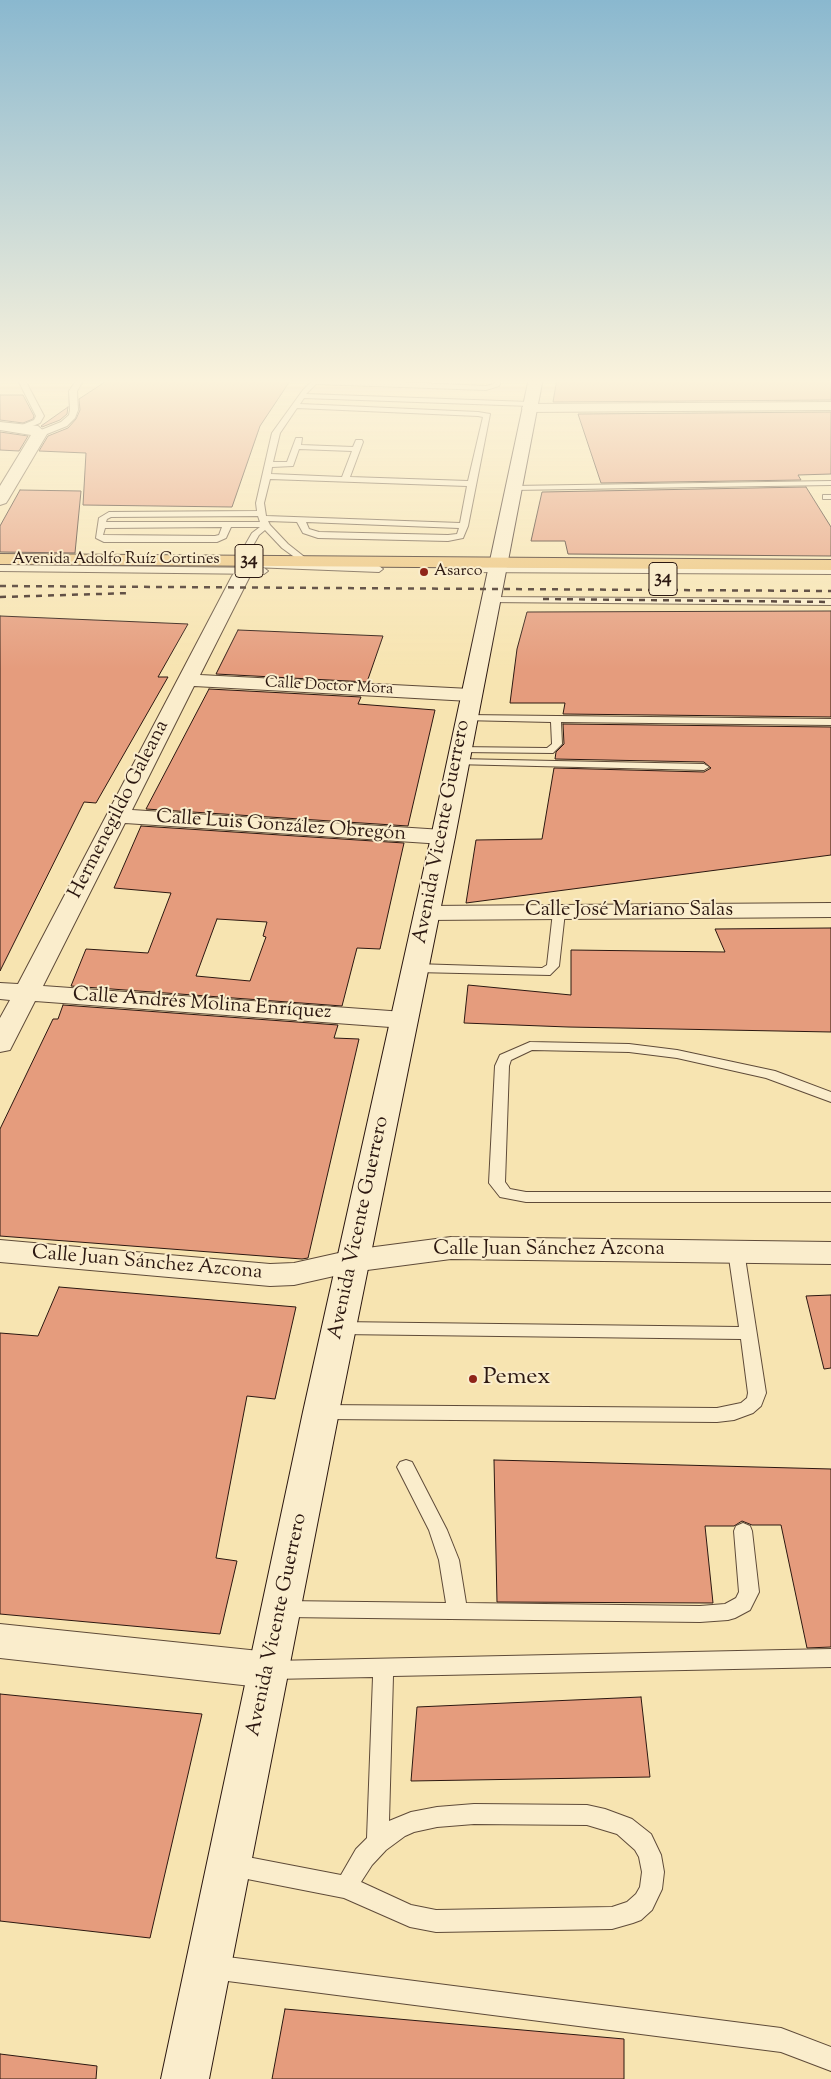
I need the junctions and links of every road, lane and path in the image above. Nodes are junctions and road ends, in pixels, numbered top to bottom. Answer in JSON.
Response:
{"nodes":[{"id":1,"x":347,"y":475,"type":"edge"},
{"id":2,"x":473,"y":475,"type":"edge"},
{"id":3,"x":516,"y":475,"type":"edge"},
{"id":4,"x":266,"y":476,"type":"joint"},
{"id":5,"x":6,"y":477,"type":"edge"},
{"id":6,"x":345,"y":479,"type":"junction"},
{"id":7,"x":831,"y":483,"type":"edge"},
{"id":8,"x":471,"y":484,"type":"junction"},
{"id":9,"x":513,"y":488,"type":"junction"},
{"id":10,"x":0,"y":500,"type":"edge"},
{"id":11,"x":300,"y":519,"type":"junction"},
{"id":12,"x":263,"y":520,"type":"junction"},
{"id":13,"x":102,"y":525,"type":"junction"},
{"id":14,"x":227,"y":525,"type":"junction"},
{"id":15,"x":464,"y":526,"type":"junction"},
{"id":16,"x":0,"y":559,"type":"edge"},
{"id":17,"x":304,"y":561,"type":"junction"},
{"id":18,"x":0,"y":563,"type":"edge"},
{"id":19,"x":831,"y":565,"type":"edge"},
{"id":20,"x":0,"y":568,"type":"edge"},
{"id":21,"x":241,"y":568,"type":"junction"},
{"id":22,"x":496,"y":571,"type":"junction"},
{"id":23,"x":831,"y":571,"type":"edge"},
{"id":24,"x":469,"y":572,"type":"dead end"},
{"id":25,"x":0,"y":575,"type":"edge"},
{"id":26,"x":831,"y":576,"type":"edge"},
{"id":27,"x":831,"y":580,"type":"edge"},
{"id":28,"x":490,"y":600,"type":"junction"},
{"id":29,"x":831,"y":602,"type":"edge"},
{"id":30,"x":187,"y":680,"type":"junction"},
{"id":31,"x":468,"y":707,"type":"junction"},
{"id":32,"x":556,"y":719,"type":"junction"},
{"id":33,"x":831,"y":722,"type":"edge"},
{"id":34,"x":458,"y":756,"type":"junction"},
{"id":35,"x":704,"y":768,"type":"dead end"},
{"id":36,"x":119,"y":816,"type":"junction"},
{"id":37,"x":443,"y":837,"type":"junction"},
{"id":38,"x":831,"y":910,"type":"edge"},
{"id":39,"x":559,"y":912,"type":"junction"},
{"id":40,"x":426,"y":913,"type":"junction"},
{"id":41,"x":415,"y":968,"type":"junction"},
{"id":42,"x":13,"y":992,"type":"edge"},
{"id":43,"x":404,"y":1020,"type":"junction"},
{"id":44,"x":0,"y":1044,"type":"edge"},
{"id":45,"x":831,"y":1097,"type":"edge"},
{"id":46,"x":831,"y":1197,"type":"edge"},
{"id":47,"x":736,"y":1251,"type":"junction"},
{"id":48,"x":0,"y":1252,"type":"edge"},
{"id":49,"x":831,"y":1253,"type":"edge"},
{"id":50,"x":352,"y":1261,"type":"junction"},
{"id":51,"x":338,"y":1328,"type":"junction"},
{"id":52,"x":748,"y":1333,"type":"junction"},
{"id":53,"x":321,"y":1412,"type":"junction"},
{"id":54,"x":406,"y":1467,"type":"dead end"},
{"id":55,"x":743,"y":1531,"type":"dead end"},
{"id":56,"x":281,"y":1609,"type":"junction"},
{"id":57,"x":457,"y":1612,"type":"junction"},
{"id":58,"x":0,"y":1640,"type":"edge"},
{"id":59,"x":831,"y":1658,"type":"edge"},
{"id":60,"x":382,"y":1667,"type":"junction"},
{"id":61,"x":269,"y":1670,"type":"junction"},
{"id":62,"x":378,"y":1842,"type":"junction"},
{"id":63,"x":229,"y":1864,"type":"junction"},
{"id":64,"x":346,"y":1887,"type":"junction"},
{"id":65,"x":209,"y":1966,"type":"junction"},
{"id":66,"x":831,"y":2059,"type":"edge"},
{"id":67,"x":186,"y":2079,"type":"edge"}],
"edges":[{"from":1,"to":6,"type":"lane"},
{"from":2,"to":8,"type":"lane"},
{"from":3,"to":9,"type":"street","name":"Avenida Vicente Guerrero"},
{"from":4,"to":6,"type":"lane"},
{"from":4,"to":12,"type":"lane"},
{"from":5,"to":10,"type":"street"},
{"from":6,"to":8,"type":"lane"},
{"from":7,"to":9,"type":"lane"},
{"from":8,"to":15,"type":"lane"},
{"from":9,"to":22,"type":"street","name":"Avenida Vicente Guerrero"},
{"from":11,"to":12,"type":"lane"},
{"from":11,"to":15,"type":"lane"},
{"from":11,"to":15,"type":"lane"},
{"from":12,"to":13,"type":"lane"},
{"from":12,"to":14,"type":"lane"},
{"from":12,"to":17,"type":"lane"},
{"from":12,"to":21,"type":"lane"},
{"from":13,"to":14,"type":"lane"},
{"from":13,"to":14,"type":"lane"},
{"from":16,"to":21,"type":"main road","name":"Avenida Adolfo Ruíz Cortines","number":"34"},
{"from":17,"to":21,"type":"main road","name":"Avenida Adolfo Ruíz Cortines","number":"34"},
{"from":17,"to":22,"type":"main road","name":"Avenida Adolfo Ruíz Cortines","number":"34"},
{"from":18,"to":20,"type":"lane"},
{"from":19,"to":22,"type":"main road","name":"Avenida Adolfo Ruíz Cortines","number":"34"},
{"from":21,"to":22,"type":"main road","name":"Avenida Adolfo Ruíz Cortines","number":"34"},
{"from":21,"to":25,"type":"main road","name":"Avenida Adolfo Ruíz Cortines","number":"34"},
{"from":21,"to":30,"type":"street","name":"Hermenegildo Galeana"},
{"from":22,"to":23,"type":"lane"},
{"from":22,"to":24,"type":"lane"},
{"from":22,"to":26,"type":"lane"},
{"from":22,"to":27,"type":"main road","name":"Avenida Adolfo Ruíz Cortines","number":"34"},
{"from":22,"to":28,"type":"street","name":"Avenida Vicente Guerrero"},
{"from":28,"to":29,"type":"lane"},
{"from":28,"to":31,"type":"street","name":"Avenida Vicente Guerrero"},
{"from":30,"to":31,"type":"street","name":"Calle Doctor Mora"},
{"from":30,"to":36,"type":"street","name":"Hermenegildo Galeana"},
{"from":31,"to":32,"type":"lane"},
{"from":31,"to":34,"type":"street","name":"Avenida Vicente Guerrero"},
{"from":32,"to":33,"type":"lane"},
{"from":32,"to":34,"type":"lane"},
{"from":34,"to":35,"type":"lane"},
{"from":34,"to":37,"type":"street","name":"Avenida Vicente Guerrero"},
{"from":36,"to":37,"type":"street","name":"Calle Luis González Obregón"},
{"from":36,"to":42,"type":"street","name":"Hermenegildo Galeana"},
{"from":37,"to":40,"type":"street","name":"Avenida Vicente Guerrero"},
{"from":38,"to":39,"type":"street","name":"Calle José Mariano Salas"},
{"from":39,"to":40,"type":"street","name":"Calle José Mariano Salas"},
{"from":39,"to":41,"type":"lane"},
{"from":40,"to":41,"type":"street","name":"Avenida Vicente Guerrero"},
{"from":41,"to":43,"type":"street","name":"Avenida Vicente Guerrero"},
{"from":42,"to":43,"type":"street","name":"Calle Andrés Molina Enríquez"},
{"from":42,"to":44,"type":"street","name":"Hermenegildo Galeana"},
{"from":43,"to":50,"type":"street","name":"Avenida Vicente Guerrero"},
{"from":45,"to":46,"type":"lane"},
{"from":47,"to":49,"type":"street","name":"Calle Juan Sánchez Azcona"},
{"from":47,"to":50,"type":"street","name":"Calle Juan Sánchez Azcona"},
{"from":47,"to":52,"type":"lane"},
{"from":48,"to":50,"type":"street","name":"Calle Juan Sánchez Azcona"},
{"from":50,"to":51,"type":"street","name":"Avenida Vicente Guerrero"},
{"from":51,"to":52,"type":"lane"},
{"from":51,"to":53,"type":"street","name":"Avenida Vicente Guerrero"},
{"from":52,"to":53,"type":"lane"},
{"from":53,"to":56,"type":"street","name":"Avenida Vicente Guerrero"},
{"from":54,"to":57,"type":"lane"},
{"from":55,"to":57,"type":"lane"},
{"from":56,"to":57,"type":"lane"},
{"from":56,"to":61,"type":"street","name":"Avenida Vicente Guerrero"},
{"from":58,"to":61,"type":"street"},
{"from":59,"to":60,"type":"lane"},
{"from":60,"to":61,"type":"lane"},
{"from":60,"to":62,"type":"lane"},
{"from":61,"to":63,"type":"street","name":"Avenida Vicente Guerrero"},
{"from":62,"to":64,"type":"lane"},
{"from":62,"to":64,"type":"lane"},
{"from":63,"to":64,"type":"lane"},
{"from":63,"to":65,"type":"street","name":"Avenida Vicente Guerrero"},
{"from":65,"to":66,"type":"lane"},
{"from":65,"to":67,"type":"street","name":"Avenida Vicente Guerrero"}]}
